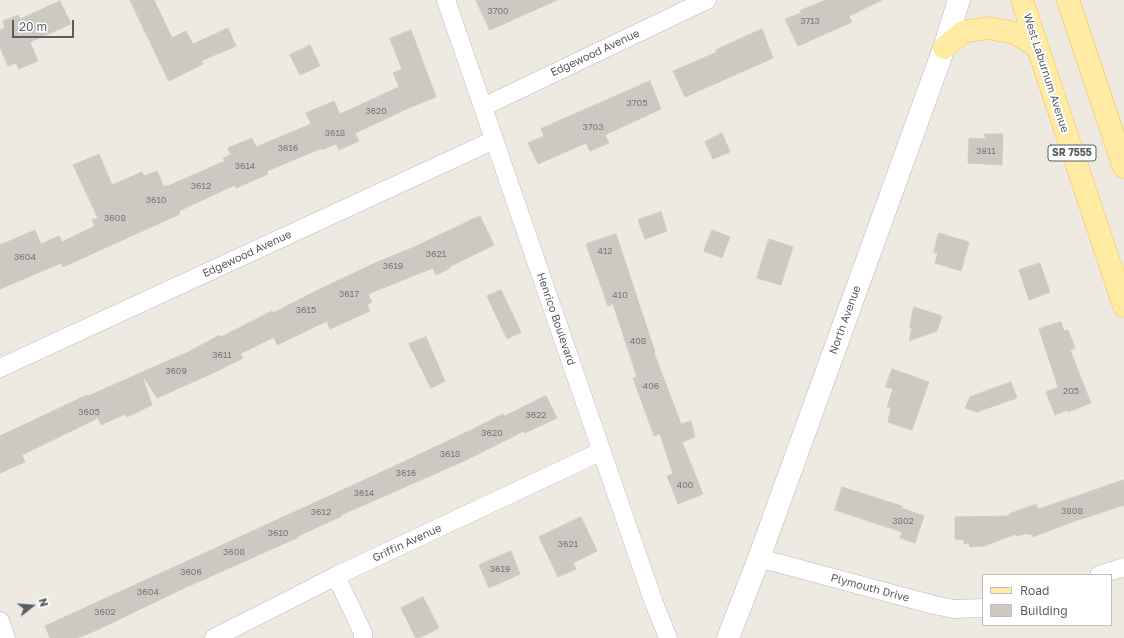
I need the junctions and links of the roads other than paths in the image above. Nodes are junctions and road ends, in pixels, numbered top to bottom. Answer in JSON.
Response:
{"nodes":[{"id":1,"x":446,"y":0,"type":"edge"},
{"id":2,"x":707,"y":0,"type":"edge"},
{"id":3,"x":959,"y":0,"type":"edge"},
{"id":4,"x":1022,"y":0,"type":"edge"},
{"id":5,"x":1068,"y":0,"type":"edge"},
{"id":6,"x":1036,"y":46,"type":"junction"},
{"id":7,"x":944,"y":48,"type":"junction"},
{"id":8,"x":483,"y":107,"type":"junction"},
{"id":9,"x":494,"y":140,"type":"junction"},
{"id":10,"x":1124,"y":167,"type":"edge"},
{"id":11,"x":1124,"y":306,"type":"edge"},
{"id":12,"x":0,"y":368,"type":"edge"},
{"id":13,"x":602,"y":451,"type":"junction"},
{"id":14,"x":759,"y":558,"type":"junction"},
{"id":15,"x":1124,"y":567,"type":"edge"},
{"id":16,"x":1102,"y":574,"type":"edge"},
{"id":17,"x":336,"y":576,"type":"junction"},
{"id":18,"x":982,"y":608,"type":"edge"},
{"id":19,"x":0,"y":621,"type":"edge"},
{"id":20,"x":6,"y":638,"type":"edge"},
{"id":21,"x":214,"y":638,"type":"edge"},
{"id":22,"x":363,"y":638,"type":"edge"},
{"id":23,"x":668,"y":638,"type":"edge"},
{"id":24,"x":728,"y":638,"type":"edge"}],
"edges":[{"from":1,"to":8,"type":"street","name":"Henrico Boulevard"},
{"from":2,"to":8,"type":"street","name":"Edgewood Avenue"},
{"from":3,"to":7,"type":"street","name":"North Avenue"},
{"from":4,"to":6,"type":"main road","name":"West Laburnum Avenue","number":"SR 7555"},
{"from":5,"to":10,"type":"main road"},
{"from":6,"to":7,"type":"main road"},
{"from":6,"to":11,"type":"main road","name":"West Laburnum Avenue","number":"SR 7555"},
{"from":7,"to":14,"type":"street","name":"North Avenue"},
{"from":8,"to":9,"type":"street","name":"Henrico Boulevard"},
{"from":9,"to":12,"type":"street","name":"Edgewood Avenue"},
{"from":9,"to":13,"type":"street","name":"Henrico Boulevard"},
{"from":13,"to":17,"type":"street","name":"Griffin Avenue"},
{"from":13,"to":23,"type":"street","name":"Henrico Boulevard"},
{"from":14,"to":18,"type":"street","name":"Plymouth Drive"},
{"from":14,"to":24,"type":"street","name":"North Avenue"},
{"from":15,"to":16,"type":"street"},
{"from":17,"to":21,"type":"street","name":"Griffin Avenue"},
{"from":17,"to":22,"type":"street"},
{"from":19,"to":20,"type":"street"}]}
